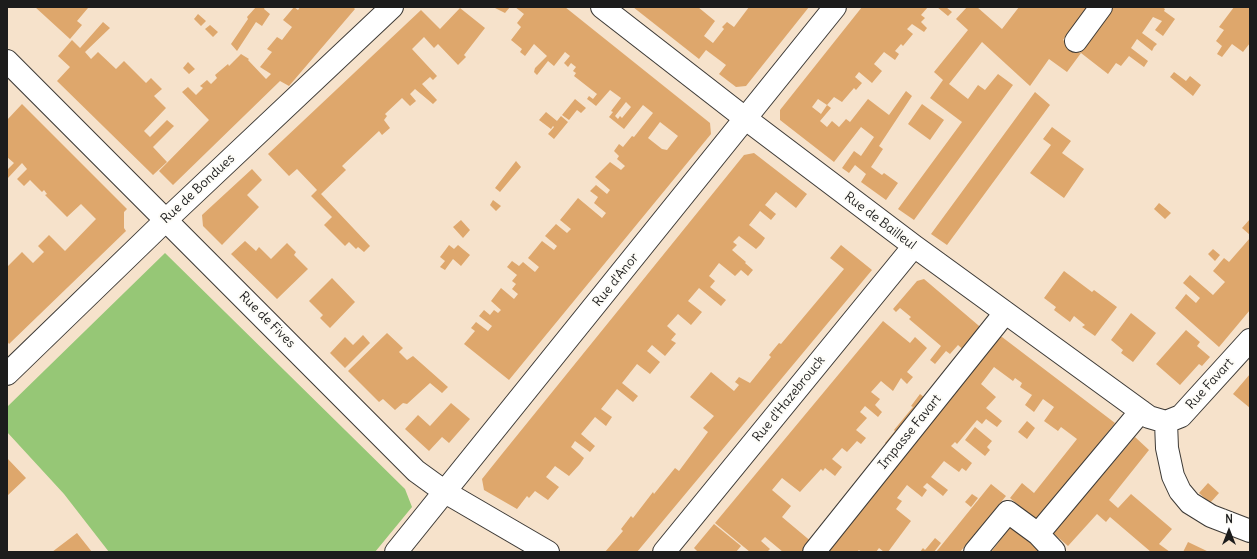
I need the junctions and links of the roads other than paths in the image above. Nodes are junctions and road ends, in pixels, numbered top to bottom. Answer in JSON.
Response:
{"nodes":[{"id":1,"x":392,"y":7,"type":"edge"},
{"id":2,"x":602,"y":7,"type":"edge"},
{"id":3,"x":835,"y":7,"type":"edge"},
{"id":4,"x":1101,"y":7,"type":"edge"},
{"id":5,"x":1076,"y":41,"type":"dead end"},
{"id":6,"x":7,"y":61,"type":"edge"},
{"id":7,"x":746,"y":119,"type":"junction"},
{"id":8,"x":166,"y":220,"type":"junction"},
{"id":9,"x":914,"y":246,"type":"junction"},
{"id":10,"x":1005,"y":313,"type":"junction"},
{"id":11,"x":1250,"y":340,"type":"edge"},
{"id":12,"x":7,"y":374,"type":"edge"},
{"id":13,"x":1141,"y":411,"type":"junction"},
{"id":14,"x":1166,"y":422,"type":"junction"},
{"id":15,"x":445,"y":492,"type":"junction"},
{"id":16,"x":1250,"y":531,"type":"edge"},
{"id":17,"x":1038,"y":534,"type":"junction"},
{"id":18,"x":396,"y":552,"type":"edge"},
{"id":19,"x":548,"y":552,"type":"edge"},
{"id":20,"x":664,"y":552,"type":"edge"},
{"id":21,"x":814,"y":552,"type":"edge"},
{"id":22,"x":975,"y":552,"type":"edge"},
{"id":23,"x":1054,"y":552,"type":"edge"}],
"edges":[{"from":1,"to":8,"type":"street","name":"Rue de Bondues"},
{"from":2,"to":7,"type":"street","name":"Rue de Bailleul"},
{"from":3,"to":7,"type":"street","name":"Rue d'Anor"},
{"from":4,"to":5,"type":"street"},
{"from":6,"to":8,"type":"street","name":"Rue de Fives"},
{"from":7,"to":9,"type":"street","name":"Rue de Bailleul"},
{"from":7,"to":15,"type":"street","name":"Rue d'Anor"},
{"from":8,"to":12,"type":"street","name":"Rue de Bondues"},
{"from":8,"to":15,"type":"street","name":"Rue de Fives"},
{"from":9,"to":10,"type":"street","name":"Rue de Bailleul"},
{"from":9,"to":20,"type":"street","name":"Rue d'Hazebrouck"},
{"from":10,"to":13,"type":"street","name":"Rue de Bailleul"},
{"from":10,"to":21,"type":"street","name":"Impasse Favart"},
{"from":11,"to":14,"type":"street","name":"Rue Favart"},
{"from":13,"to":14,"type":"street","name":"Rue de Bailleul"},
{"from":13,"to":17,"type":"street"},
{"from":14,"to":16,"type":"street"},
{"from":15,"to":18,"type":"street","name":"Rue d'Anor"},
{"from":15,"to":19,"type":"street","name":"Rue de Fives"},
{"from":17,"to":22,"type":"street"},
{"from":17,"to":23,"type":"street"}]}
